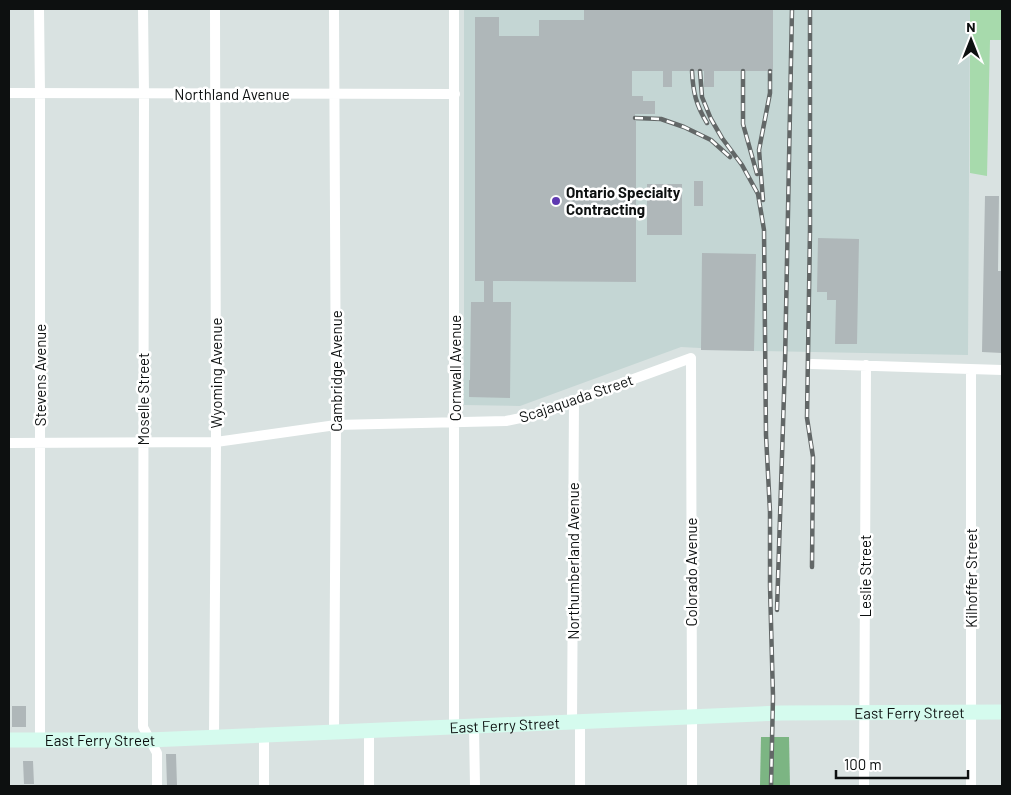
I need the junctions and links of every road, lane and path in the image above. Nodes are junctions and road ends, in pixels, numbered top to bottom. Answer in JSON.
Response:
{"nodes":[{"id":1,"x":39,"y":9,"type":"edge"},
{"id":2,"x":143,"y":9,"type":"edge"},
{"id":3,"x":215,"y":9,"type":"edge"},
{"id":4,"x":334,"y":9,"type":"edge"},
{"id":5,"x":454,"y":9,"type":"edge"},
{"id":6,"x":9,"y":93,"type":"edge"},
{"id":7,"x":40,"y":93,"type":"junction"},
{"id":8,"x":144,"y":94,"type":"junction"},
{"id":9,"x":216,"y":94,"type":"junction"},
{"id":10,"x":335,"y":94,"type":"junction"},
{"id":11,"x":454,"y":94,"type":"junction"},
{"id":12,"x":691,"y":358,"type":"joint"},
{"id":13,"x":812,"y":364,"type":"dead end"},
{"id":14,"x":866,"y":365,"type":"junction"},
{"id":15,"x":972,"y":370,"type":"junction"},
{"id":16,"x":1002,"y":370,"type":"edge"},
{"id":17,"x":574,"y":401,"type":"junction"},
{"id":18,"x":454,"y":422,"type":"junction"},
{"id":19,"x":336,"y":425,"type":"junction"},
{"id":20,"x":216,"y":442,"type":"junction"},
{"id":21,"x":9,"y":443,"type":"edge"},
{"id":22,"x":143,"y":443,"type":"junction"},
{"id":23,"x":40,"y":444,"type":"junction"},
{"id":24,"x":864,"y":712,"type":"junction"},
{"id":25,"x":971,"y":712,"type":"junction"},
{"id":26,"x":1002,"y":712,"type":"edge"},
{"id":27,"x":692,"y":716,"type":"junction"},
{"id":28,"x":576,"y":722,"type":"junction"},
{"id":29,"x":474,"y":726,"type":"junction"},
{"id":30,"x":454,"y":727,"type":"junction"},
{"id":31,"x":369,"y":731,"type":"junction"},
{"id":32,"x":334,"y":732,"type":"junction"},
{"id":33,"x":264,"y":735,"type":"junction"},
{"id":34,"x":214,"y":737,"type":"junction"},
{"id":35,"x":9,"y":740,"type":"edge"},
{"id":36,"x":149,"y":740,"type":"junction"},
{"id":37,"x":40,"y":741,"type":"junction"},
{"id":38,"x":157,"y":786,"type":"edge"},
{"id":39,"x":264,"y":786,"type":"edge"},
{"id":40,"x":369,"y":786,"type":"edge"},
{"id":41,"x":475,"y":786,"type":"edge"},
{"id":42,"x":580,"y":786,"type":"edge"},
{"id":43,"x":692,"y":786,"type":"edge"},
{"id":44,"x":864,"y":786,"type":"edge"},
{"id":45,"x":971,"y":786,"type":"edge"}],
"edges":[{"from":1,"to":7,"type":"street","name":"Stevens Avenue"},
{"from":2,"to":8,"type":"street","name":"Moselle Street"},
{"from":3,"to":9,"type":"street","name":"Wyoming Avenue"},
{"from":4,"to":10,"type":"street","name":"Cambridge Avenue"},
{"from":5,"to":11,"type":"street","name":"Cornwall Avenue"},
{"from":6,"to":7,"type":"street","name":"Northland Avenue"},
{"from":7,"to":8,"type":"street","name":"Northland Avenue"},
{"from":7,"to":23,"type":"street","name":"Stevens Avenue"},
{"from":8,"to":9,"type":"street","name":"Northland Avenue"},
{"from":8,"to":22,"type":"street","name":"Moselle Street"},
{"from":9,"to":10,"type":"street","name":"Northland Avenue"},
{"from":9,"to":20,"type":"street","name":"Wyoming Avenue"},
{"from":10,"to":11,"type":"street","name":"Northland Avenue"},
{"from":10,"to":19,"type":"street","name":"Cambridge Avenue"},
{"from":11,"to":18,"type":"street","name":"Cornwall Avenue"},
{"from":12,"to":17,"type":"street","name":"Scajaquada Street"},
{"from":12,"to":27,"type":"street","name":"Colorado Avenue"},
{"from":13,"to":14,"type":"street"},
{"from":14,"to":15,"type":"street"},
{"from":14,"to":24,"type":"street","name":"Leslie Street"},
{"from":15,"to":16,"type":"street"},
{"from":15,"to":25,"type":"street","name":"Kilhoffer Street"},
{"from":17,"to":18,"type":"street","name":"Scajaquada Street"},
{"from":17,"to":28,"type":"street","name":"Northumberland Avenue"},
{"from":18,"to":19,"type":"street","name":"Scajaquada Street"},
{"from":18,"to":30,"type":"street","name":"Cornwall Avenue"},
{"from":19,"to":20,"type":"street","name":"Scajaquada Street"},
{"from":19,"to":32,"type":"street","name":"Cambridge Avenue"},
{"from":20,"to":22,"type":"street","name":"Scajaquada Street"},
{"from":20,"to":34,"type":"street","name":"Wyoming Avenue"},
{"from":21,"to":23,"type":"street","name":"Scajaquada Street"},
{"from":22,"to":23,"type":"street","name":"Scajaquada Street"},
{"from":22,"to":36,"type":"street","name":"Moselle Street"},
{"from":23,"to":37,"type":"street","name":"Stevens Avenue"},
{"from":24,"to":25,"type":"street","name":"East Ferry Street"},
{"from":24,"to":27,"type":"street","name":"East Ferry Street"},
{"from":24,"to":44,"type":"street","name":"Leslie Street"},
{"from":25,"to":26,"type":"street","name":"East Ferry Street"},
{"from":25,"to":45,"type":"street","name":"Kilhoffer Street"},
{"from":27,"to":28,"type":"street","name":"East Ferry Street"},
{"from":27,"to":43,"type":"street","name":"Colorado Avenue"},
{"from":28,"to":29,"type":"street","name":"East Ferry Street"},
{"from":28,"to":42,"type":"street","name":"Northumberland Avenue"},
{"from":29,"to":30,"type":"street","name":"East Ferry Street"},
{"from":29,"to":41,"type":"street"},
{"from":30,"to":31,"type":"street","name":"East Ferry Street"},
{"from":31,"to":32,"type":"street","name":"East Ferry Street"},
{"from":31,"to":40,"type":"street"},
{"from":32,"to":33,"type":"street","name":"East Ferry Street"},
{"from":33,"to":34,"type":"street","name":"East Ferry Street"},
{"from":33,"to":39,"type":"street"},
{"from":34,"to":36,"type":"street","name":"East Ferry Street"},
{"from":35,"to":37,"type":"street","name":"East Ferry Street"},
{"from":36,"to":37,"type":"street","name":"East Ferry Street"},
{"from":36,"to":38,"type":"street","name":"Moselle Street"}]}
